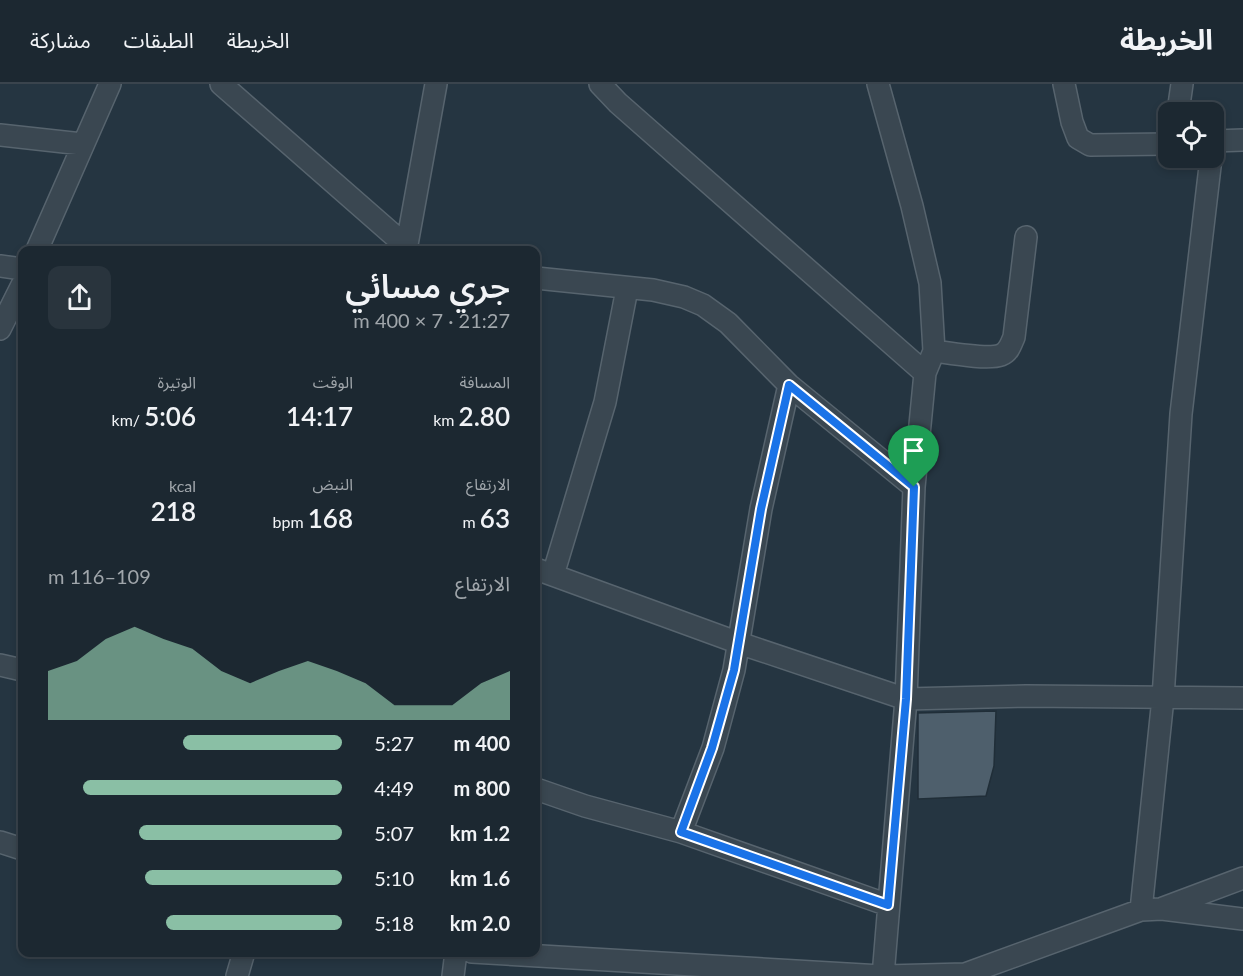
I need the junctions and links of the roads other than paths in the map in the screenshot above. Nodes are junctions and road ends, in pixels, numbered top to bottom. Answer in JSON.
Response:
{"nodes":[{"id":1,"x":110,"y":84,"type":"edge"},
{"id":2,"x":221,"y":84,"type":"edge"},
{"id":3,"x":436,"y":84,"type":"edge"},
{"id":4,"x":600,"y":84,"type":"edge"},
{"id":5,"x":878,"y":84,"type":"edge"},
{"id":6,"x":1064,"y":84,"type":"edge"},
{"id":7,"x":1182,"y":84,"type":"edge"},
{"id":8,"x":621,"y":93,"type":"edge"},
{"id":9,"x":1179,"y":102,"type":"edge"},
{"id":10,"x":0,"y":135,"type":"edge"},
{"id":11,"x":1243,"y":140,"type":"edge"},
{"id":12,"x":1224,"y":141,"type":"edge"},
{"id":13,"x":82,"y":144,"type":"junction"},
{"id":14,"x":1158,"y":144,"type":"edge"},
{"id":15,"x":1210,"y":168,"type":"edge"},
{"id":16,"x":1026,"y":237,"type":"dead end"},
{"id":17,"x":39,"y":246,"type":"edge"},
{"id":18,"x":404,"y":246,"type":"edge"},
{"id":19,"x":406,"y":246,"type":"edge"},
{"id":20,"x":0,"y":266,"type":"edge"},
{"id":21,"x":18,"y":268,"type":"edge"},
{"id":22,"x":540,"y":278,"type":"edge"},
{"id":23,"x":627,"y":289,"type":"junction"},
{"id":24,"x":18,"y":293,"type":"edge"},
{"id":25,"x":0,"y":329,"type":"edge"},
{"id":26,"x":934,"y":351,"type":"junction"},
{"id":27,"x":925,"y":373,"type":"junction"},
{"id":28,"x":789,"y":385,"type":"junction"},
{"id":29,"x":914,"y":487,"type":"junction"},
{"id":30,"x":544,"y":572,"type":"edge"},
{"id":31,"x":739,"y":643,"type":"junction"},
{"id":32,"x":0,"y":665,"type":"edge"},
{"id":33,"x":18,"y":669,"type":"edge"},
{"id":34,"x":1163,"y":698,"type":"junction"},
{"id":35,"x":1243,"y":698,"type":"edge"},
{"id":36,"x":906,"y":699,"type":"junction"},
{"id":37,"x":540,"y":790,"type":"edge"},
{"id":38,"x":681,"y":832,"type":"junction"},
{"id":39,"x":0,"y":842,"type":"edge"},
{"id":40,"x":18,"y":848,"type":"edge"},
{"id":41,"x":1243,"y":878,"type":"edge"},
{"id":42,"x":888,"y":905,"type":"junction"},
{"id":43,"x":1152,"y":909,"type":"junction"},
{"id":44,"x":1243,"y":919,"type":"edge"},
{"id":45,"x":540,"y":956,"type":"edge"},
{"id":46,"x":243,"y":957,"type":"edge"},
{"id":47,"x":455,"y":957,"type":"edge"},
{"id":48,"x":807,"y":974,"type":"edge"},
{"id":49,"x":965,"y":975,"type":"edge"},
{"id":50,"x":237,"y":976,"type":"edge"},
{"id":51,"x":453,"y":976,"type":"edge"},
{"id":52,"x":883,"y":976,"type":"edge"}],
"edges":[{"from":1,"to":13,"type":"street"},
{"from":2,"to":18,"type":"street"},
{"from":3,"to":19,"type":"street"},
{"from":4,"to":8,"type":"street"},
{"from":5,"to":26,"type":"street"},
{"from":6,"to":14,"type":"street"},
{"from":7,"to":9,"type":"street"},
{"from":8,"to":27,"type":"street"},
{"from":10,"to":13,"type":"street"},
{"from":11,"to":12,"type":"street"},
{"from":13,"to":17,"type":"street"},
{"from":15,"to":34,"type":"street"},
{"from":16,"to":26,"type":"street"},
{"from":20,"to":21,"type":"street"},
{"from":22,"to":23,"type":"street"},
{"from":23,"to":28,"type":"street"},
{"from":23,"to":30,"type":"street"},
{"from":24,"to":25,"type":"street"},
{"from":26,"to":27,"type":"street"},
{"from":27,"to":29,"type":"street"},
{"from":28,"to":29,"type":"street"},
{"from":28,"to":31,"type":"street"},
{"from":29,"to":36,"type":"street"},
{"from":30,"to":31,"type":"street"},
{"from":31,"to":36,"type":"street"},
{"from":31,"to":38,"type":"street"},
{"from":32,"to":33,"type":"street"},
{"from":34,"to":35,"type":"street"},
{"from":34,"to":36,"type":"street"},
{"from":34,"to":43,"type":"street"},
{"from":36,"to":42,"type":"street"},
{"from":37,"to":38,"type":"street"},
{"from":38,"to":42,"type":"street"},
{"from":39,"to":40,"type":"street"},
{"from":41,"to":43,"type":"street"},
{"from":42,"to":52,"type":"street"},
{"from":43,"to":44,"type":"street"},
{"from":43,"to":49,"type":"street"},
{"from":45,"to":48,"type":"street"},
{"from":46,"to":50,"type":"street"},
{"from":47,"to":51,"type":"street"},
{"from":48,"to":52,"type":"street"},
{"from":49,"to":52,"type":"street"}]}
